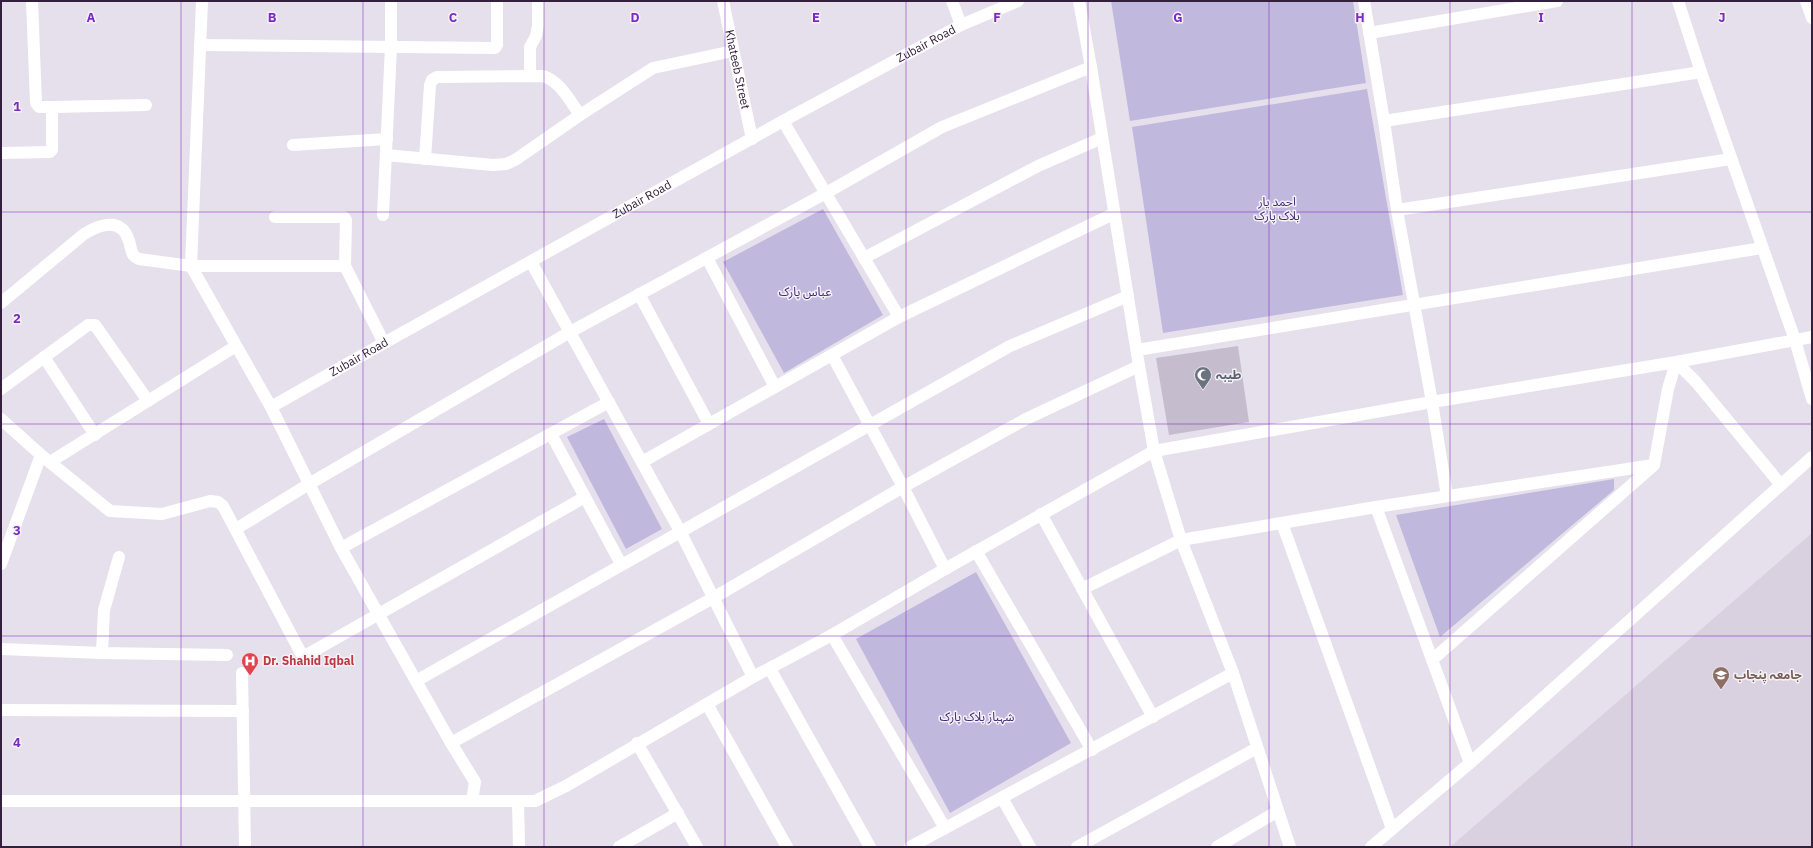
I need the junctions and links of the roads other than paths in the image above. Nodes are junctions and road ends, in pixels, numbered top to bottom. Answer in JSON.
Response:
{"nodes":[{"id":1,"x":32,"y":1,"type":"edge"},
{"id":2,"x":202,"y":1,"type":"edge"},
{"id":3,"x":391,"y":1,"type":"edge"},
{"id":4,"x":497,"y":1,"type":"edge"},
{"id":5,"x":538,"y":1,"type":"edge"},
{"id":6,"x":723,"y":1,"type":"edge"},
{"id":7,"x":952,"y":1,"type":"edge"},
{"id":8,"x":1018,"y":1,"type":"edge"},
{"id":9,"x":1079,"y":1,"type":"edge"},
{"id":10,"x":1364,"y":1,"type":"edge"},
{"id":11,"x":1557,"y":1,"type":"edge"},
{"id":12,"x":1678,"y":1,"type":"edge"},
{"id":13,"x":1806,"y":1,"type":"edge"},
{"id":14,"x":1812,"y":18,"type":"edge"},
{"id":15,"x":961,"y":26,"type":"junction"},
{"id":16,"x":1369,"y":33,"type":"junction"},
{"id":17,"x":200,"y":45,"type":"junction"},
{"id":18,"x":391,"y":47,"type":"junction"},
{"id":19,"x":733,"y":51,"type":"junction"},
{"id":20,"x":1091,"y":67,"type":"junction"},
{"id":21,"x":1701,"y":72,"type":"junction"},
{"id":22,"x":530,"y":76,"type":"junction"},
{"id":23,"x":146,"y":105,"type":"dead end"},
{"id":24,"x":52,"y":107,"type":"junction"},
{"id":25,"x":580,"y":115,"type":"junction"},
{"id":26,"x":783,"y":121,"type":"junction"},
{"id":27,"x":1384,"y":121,"type":"junction"},
{"id":28,"x":1102,"y":138,"type":"junction"},
{"id":29,"x":387,"y":139,"type":"junction"},
{"id":30,"x":752,"y":139,"type":"junction"},
{"id":31,"x":293,"y":145,"type":"dead end"},
{"id":32,"x":1,"y":153,"type":"edge"},
{"id":33,"x":386,"y":155,"type":"junction"},
{"id":34,"x":425,"y":159,"type":"junction"},
{"id":35,"x":1731,"y":159,"type":"junction"},
{"id":36,"x":826,"y":193,"type":"junction"},
{"id":37,"x":1397,"y":210,"type":"junction"},
{"id":38,"x":1113,"y":214,"type":"junction"},
{"id":39,"x":383,"y":216,"type":"dead end"},
{"id":40,"x":275,"y":217,"type":"dead end"},
{"id":41,"x":1762,"y":248,"type":"junction"},
{"id":42,"x":707,"y":258,"type":"junction"},
{"id":43,"x":864,"y":258,"type":"junction"},
{"id":44,"x":531,"y":262,"type":"junction"},
{"id":45,"x":191,"y":266,"type":"junction"},
{"id":46,"x":345,"y":266,"type":"junction"},
{"id":47,"x":639,"y":294,"type":"junction"},
{"id":48,"x":1128,"y":296,"type":"junction"},
{"id":49,"x":1,"y":303,"type":"edge"},
{"id":50,"x":1415,"y":306,"type":"junction"},
{"id":51,"x":899,"y":317,"type":"junction"},
{"id":52,"x":570,"y":332,"type":"junction"},
{"id":53,"x":1812,"y":337,"type":"edge"},
{"id":54,"x":1795,"y":340,"type":"junction"},
{"id":55,"x":384,"y":343,"type":"junction"},
{"id":56,"x":236,"y":346,"type":"junction"},
{"id":57,"x":1137,"y":350,"type":"junction"},
{"id":58,"x":832,"y":355,"type":"junction"},
{"id":59,"x":44,"y":357,"type":"junction"},
{"id":60,"x":1676,"y":362,"type":"junction"},
{"id":61,"x":1139,"y":366,"type":"junction"},
{"id":62,"x":775,"y":387,"type":"junction"},
{"id":63,"x":1,"y":389,"type":"edge"},
{"id":64,"x":1812,"y":399,"type":"edge"},
{"id":65,"x":148,"y":401,"type":"junction"},
{"id":66,"x":609,"y":402,"type":"junction"},
{"id":67,"x":1432,"y":402,"type":"junction"},
{"id":68,"x":272,"y":408,"type":"junction"},
{"id":69,"x":1,"y":419,"type":"edge"},
{"id":70,"x":709,"y":424,"type":"junction"},
{"id":71,"x":870,"y":426,"type":"junction"},
{"id":72,"x":551,"y":434,"type":"junction"},
{"id":73,"x":95,"y":435,"type":"junction"},
{"id":74,"x":1154,"y":451,"type":"junction"},
{"id":75,"x":1812,"y":457,"type":"edge"},
{"id":76,"x":46,"y":459,"type":"junction"},
{"id":77,"x":642,"y":462,"type":"junction"},
{"id":78,"x":1654,"y":465,"type":"junction"},
{"id":79,"x":309,"y":484,"type":"junction"},
{"id":80,"x":1781,"y":485,"type":"junction"},
{"id":81,"x":903,"y":487,"type":"junction"},
{"id":82,"x":1447,"y":496,"type":"junction"},
{"id":83,"x":585,"y":497,"type":"junction"},
{"id":84,"x":1376,"y":507,"type":"junction"},
{"id":85,"x":1041,"y":514,"type":"junction"},
{"id":86,"x":1282,"y":523,"type":"junction"},
{"id":87,"x":236,"y":529,"type":"junction"},
{"id":88,"x":680,"y":531,"type":"junction"},
{"id":89,"x":6,"y":537,"type":"edge"},
{"id":90,"x":1181,"y":540,"type":"junction"},
{"id":91,"x":341,"y":548,"type":"junction"},
{"id":92,"x":976,"y":551,"type":"junction"},
{"id":93,"x":119,"y":557,"type":"dead end"},
{"id":94,"x":1,"y":564,"type":"edge"},
{"id":95,"x":621,"y":564,"type":"junction"},
{"id":96,"x":945,"y":569,"type":"junction"},
{"id":97,"x":1082,"y":589,"type":"junction"},
{"id":98,"x":713,"y":598,"type":"junction"},
{"id":99,"x":378,"y":615,"type":"junction"},
{"id":100,"x":832,"y":635,"type":"junction"},
{"id":101,"x":1,"y":649,"type":"edge"},
{"id":102,"x":102,"y":653,"type":"junction"},
{"id":103,"x":227,"y":655,"type":"dead end"},
{"id":104,"x":1432,"y":660,"type":"junction"},
{"id":105,"x":770,"y":669,"type":"junction"},
{"id":106,"x":242,"y":673,"type":"dead end"},
{"id":107,"x":1233,"y":673,"type":"junction"},
{"id":108,"x":753,"y":677,"type":"junction"},
{"id":109,"x":416,"y":681,"type":"junction"},
{"id":110,"x":707,"y":704,"type":"junction"},
{"id":111,"x":1,"y":710,"type":"edge"},
{"id":112,"x":243,"y":711,"type":"junction"},
{"id":113,"x":1152,"y":717,"type":"junction"},
{"id":114,"x":451,"y":743,"type":"junction"},
{"id":115,"x":637,"y":744,"type":"junction"},
{"id":116,"x":1257,"y":748,"type":"junction"},
{"id":117,"x":1092,"y":750,"type":"junction"},
{"id":118,"x":1470,"y":763,"type":"junction"},
{"id":119,"x":1002,"y":798,"type":"junction"},
{"id":120,"x":1,"y":801,"type":"edge"},
{"id":121,"x":472,"y":801,"type":"junction"},
{"id":122,"x":245,"y":802,"type":"junction"},
{"id":123,"x":518,"y":802,"type":"junction"},
{"id":124,"x":1278,"y":811,"type":"junction"},
{"id":125,"x":678,"y":813,"type":"junction"},
{"id":126,"x":945,"y":828,"type":"junction"},
{"id":127,"x":1392,"y":829,"type":"junction"},
{"id":128,"x":245,"y":847,"type":"edge"},
{"id":129,"x":519,"y":847,"type":"edge"},
{"id":130,"x":619,"y":847,"type":"edge"},
{"id":131,"x":697,"y":847,"type":"edge"},
{"id":132,"x":787,"y":847,"type":"edge"},
{"id":133,"x":870,"y":847,"type":"edge"},
{"id":134,"x":910,"y":847,"type":"edge"},
{"id":135,"x":1030,"y":847,"type":"edge"},
{"id":136,"x":1077,"y":847,"type":"edge"},
{"id":137,"x":1217,"y":847,"type":"edge"},
{"id":138,"x":1290,"y":847,"type":"edge"},
{"id":139,"x":1371,"y":847,"type":"edge"}],
"edges":[{"from":1,"to":24,"type":"street"},
{"from":2,"to":17,"type":"street"},
{"from":3,"to":18,"type":"street"},
{"from":4,"to":18,"type":"street"},
{"from":5,"to":22,"type":"street"},
{"from":6,"to":19,"type":"street","name":"Khateeb Street"},
{"from":7,"to":15,"type":"street"},
{"from":8,"to":15,"type":"street","name":"Zubair Road"},
{"from":9,"to":20,"type":"street"},
{"from":10,"to":16,"type":"street"},
{"from":11,"to":16,"type":"street"},
{"from":12,"to":21,"type":"street"},
{"from":13,"to":14,"type":"street"},
{"from":15,"to":26,"type":"street","name":"Zubair Road"},
{"from":16,"to":27,"type":"street"},
{"from":17,"to":18,"type":"street"},
{"from":17,"to":45,"type":"street"},
{"from":18,"to":29,"type":"street"},
{"from":19,"to":25,"type":"street"},
{"from":19,"to":30,"type":"street","name":"Khateeb Street"},
{"from":20,"to":28,"type":"street"},
{"from":20,"to":36,"type":"street"},
{"from":21,"to":27,"type":"street"},
{"from":21,"to":35,"type":"street"},
{"from":22,"to":25,"type":"street"},
{"from":22,"to":34,"type":"street"},
{"from":23,"to":24,"type":"street"},
{"from":24,"to":32,"type":"street"},
{"from":25,"to":34,"type":"street"},
{"from":26,"to":30,"type":"street","name":"Zubair Road"},
{"from":26,"to":36,"type":"street"},
{"from":27,"to":37,"type":"street"},
{"from":28,"to":38,"type":"street"},
{"from":28,"to":43,"type":"street"},
{"from":29,"to":31,"type":"street"},
{"from":29,"to":33,"type":"street"},
{"from":30,"to":44,"type":"street","name":"Zubair Road"},
{"from":33,"to":34,"type":"street"},
{"from":33,"to":39,"type":"street"},
{"from":35,"to":37,"type":"street"},
{"from":35,"to":41,"type":"street"},
{"from":36,"to":42,"type":"street"},
{"from":36,"to":43,"type":"street"},
{"from":37,"to":50,"type":"street"},
{"from":38,"to":48,"type":"street"},
{"from":38,"to":51,"type":"street"},
{"from":40,"to":46,"type":"street"},
{"from":41,"to":50,"type":"street"},
{"from":41,"to":54,"type":"street"},
{"from":42,"to":47,"type":"street"},
{"from":42,"to":62,"type":"street"},
{"from":43,"to":51,"type":"street"},
{"from":44,"to":52,"type":"street"},
{"from":44,"to":55,"type":"street","name":"Zubair Road"},
{"from":45,"to":46,"type":"street"},
{"from":45,"to":49,"type":"street"},
{"from":45,"to":56,"type":"street"},
{"from":46,"to":55,"type":"street"},
{"from":47,"to":52,"type":"street"},
{"from":47,"to":70,"type":"street"},
{"from":48,"to":57,"type":"street"},
{"from":48,"to":71,"type":"street"},
{"from":50,"to":57,"type":"street"},
{"from":50,"to":67,"type":"street"},
{"from":51,"to":58,"type":"street"},
{"from":52,"to":66,"type":"street"},
{"from":52,"to":79,"type":"street"},
{"from":53,"to":54,"type":"street"},
{"from":54,"to":60,"type":"street"},
{"from":54,"to":64,"type":"street"},
{"from":55,"to":68,"type":"street","name":"Zubair Road"},
{"from":56,"to":65,"type":"street"},
{"from":56,"to":68,"type":"street"},
{"from":57,"to":61,"type":"street"},
{"from":58,"to":62,"type":"street"},
{"from":58,"to":71,"type":"street"},
{"from":59,"to":63,"type":"street"},
{"from":59,"to":65,"type":"street"},
{"from":59,"to":73,"type":"street"},
{"from":60,"to":67,"type":"street"},
{"from":60,"to":78,"type":"street"},
{"from":60,"to":80,"type":"street"},
{"from":61,"to":74,"type":"street"},
{"from":61,"to":81,"type":"street"},
{"from":62,"to":70,"type":"street"},
{"from":65,"to":73,"type":"street"},
{"from":66,"to":72,"type":"street"},
{"from":66,"to":77,"type":"street"},
{"from":67,"to":74,"type":"street"},
{"from":67,"to":82,"type":"street"},
{"from":68,"to":79,"type":"street"},
{"from":69,"to":76,"type":"street"},
{"from":70,"to":77,"type":"street"},
{"from":71,"to":81,"type":"street"},
{"from":71,"to":88,"type":"street"},
{"from":72,"to":83,"type":"street"},
{"from":72,"to":91,"type":"street"},
{"from":73,"to":76,"type":"street"},
{"from":74,"to":85,"type":"street"},
{"from":74,"to":90,"type":"street"},
{"from":75,"to":80,"type":"street"},
{"from":76,"to":87,"type":"street"},
{"from":76,"to":89,"type":"street"},
{"from":77,"to":88,"type":"street"},
{"from":78,"to":82,"type":"street"},
{"from":78,"to":104,"type":"street"},
{"from":79,"to":87,"type":"street"},
{"from":79,"to":91,"type":"street"},
{"from":80,"to":118,"type":"street"},
{"from":81,"to":96,"type":"street"},
{"from":81,"to":98,"type":"street"},
{"from":82,"to":84,"type":"street"},
{"from":83,"to":95,"type":"street"},
{"from":83,"to":99,"type":"street"},
{"from":84,"to":86,"type":"street"},
{"from":84,"to":104,"type":"street"},
{"from":85,"to":92,"type":"street"},
{"from":85,"to":97,"type":"street"},
{"from":86,"to":90,"type":"street"},
{"from":86,"to":127,"type":"street"},
{"from":87,"to":99,"type":"street"},
{"from":88,"to":95,"type":"street"},
{"from":88,"to":98,"type":"street"},
{"from":89,"to":94,"type":"street"},
{"from":90,"to":97,"type":"street"},
{"from":90,"to":107,"type":"street"},
{"from":91,"to":99,"type":"street"},
{"from":92,"to":96,"type":"street"},
{"from":92,"to":117,"type":"street"},
{"from":93,"to":102,"type":"street"},
{"from":95,"to":109,"type":"street"},
{"from":96,"to":100,"type":"street"},
{"from":97,"to":113,"type":"street"},
{"from":98,"to":108,"type":"street"},
{"from":98,"to":114,"type":"street"},
{"from":99,"to":109,"type":"street"},
{"from":100,"to":105,"type":"street"},
{"from":100,"to":126,"type":"street"},
{"from":101,"to":102,"type":"street"},
{"from":102,"to":103,"type":"street"},
{"from":104,"to":118,"type":"street"},
{"from":105,"to":108,"type":"street"},
{"from":105,"to":133,"type":"street"},
{"from":106,"to":112,"type":"street"},
{"from":107,"to":113,"type":"street"},
{"from":107,"to":116,"type":"street"},
{"from":108,"to":110,"type":"street"},
{"from":109,"to":114,"type":"street"},
{"from":110,"to":115,"type":"street"},
{"from":110,"to":132,"type":"street"},
{"from":111,"to":112,"type":"street"},
{"from":112,"to":122,"type":"street"},
{"from":113,"to":117,"type":"street"},
{"from":114,"to":121,"type":"street"},
{"from":115,"to":123,"type":"street"},
{"from":115,"to":125,"type":"street"},
{"from":116,"to":124,"type":"street"},
{"from":116,"to":136,"type":"street"},
{"from":117,"to":119,"type":"street"},
{"from":118,"to":127,"type":"street"},
{"from":119,"to":126,"type":"street"},
{"from":119,"to":135,"type":"street"},
{"from":120,"to":122,"type":"street"},
{"from":121,"to":122,"type":"street"},
{"from":121,"to":123,"type":"street"},
{"from":122,"to":128,"type":"street"},
{"from":123,"to":129,"type":"street"},
{"from":124,"to":137,"type":"street"},
{"from":124,"to":138,"type":"street"},
{"from":125,"to":130,"type":"street"},
{"from":125,"to":131,"type":"street"},
{"from":126,"to":134,"type":"street"},
{"from":127,"to":139,"type":"street"}]}
